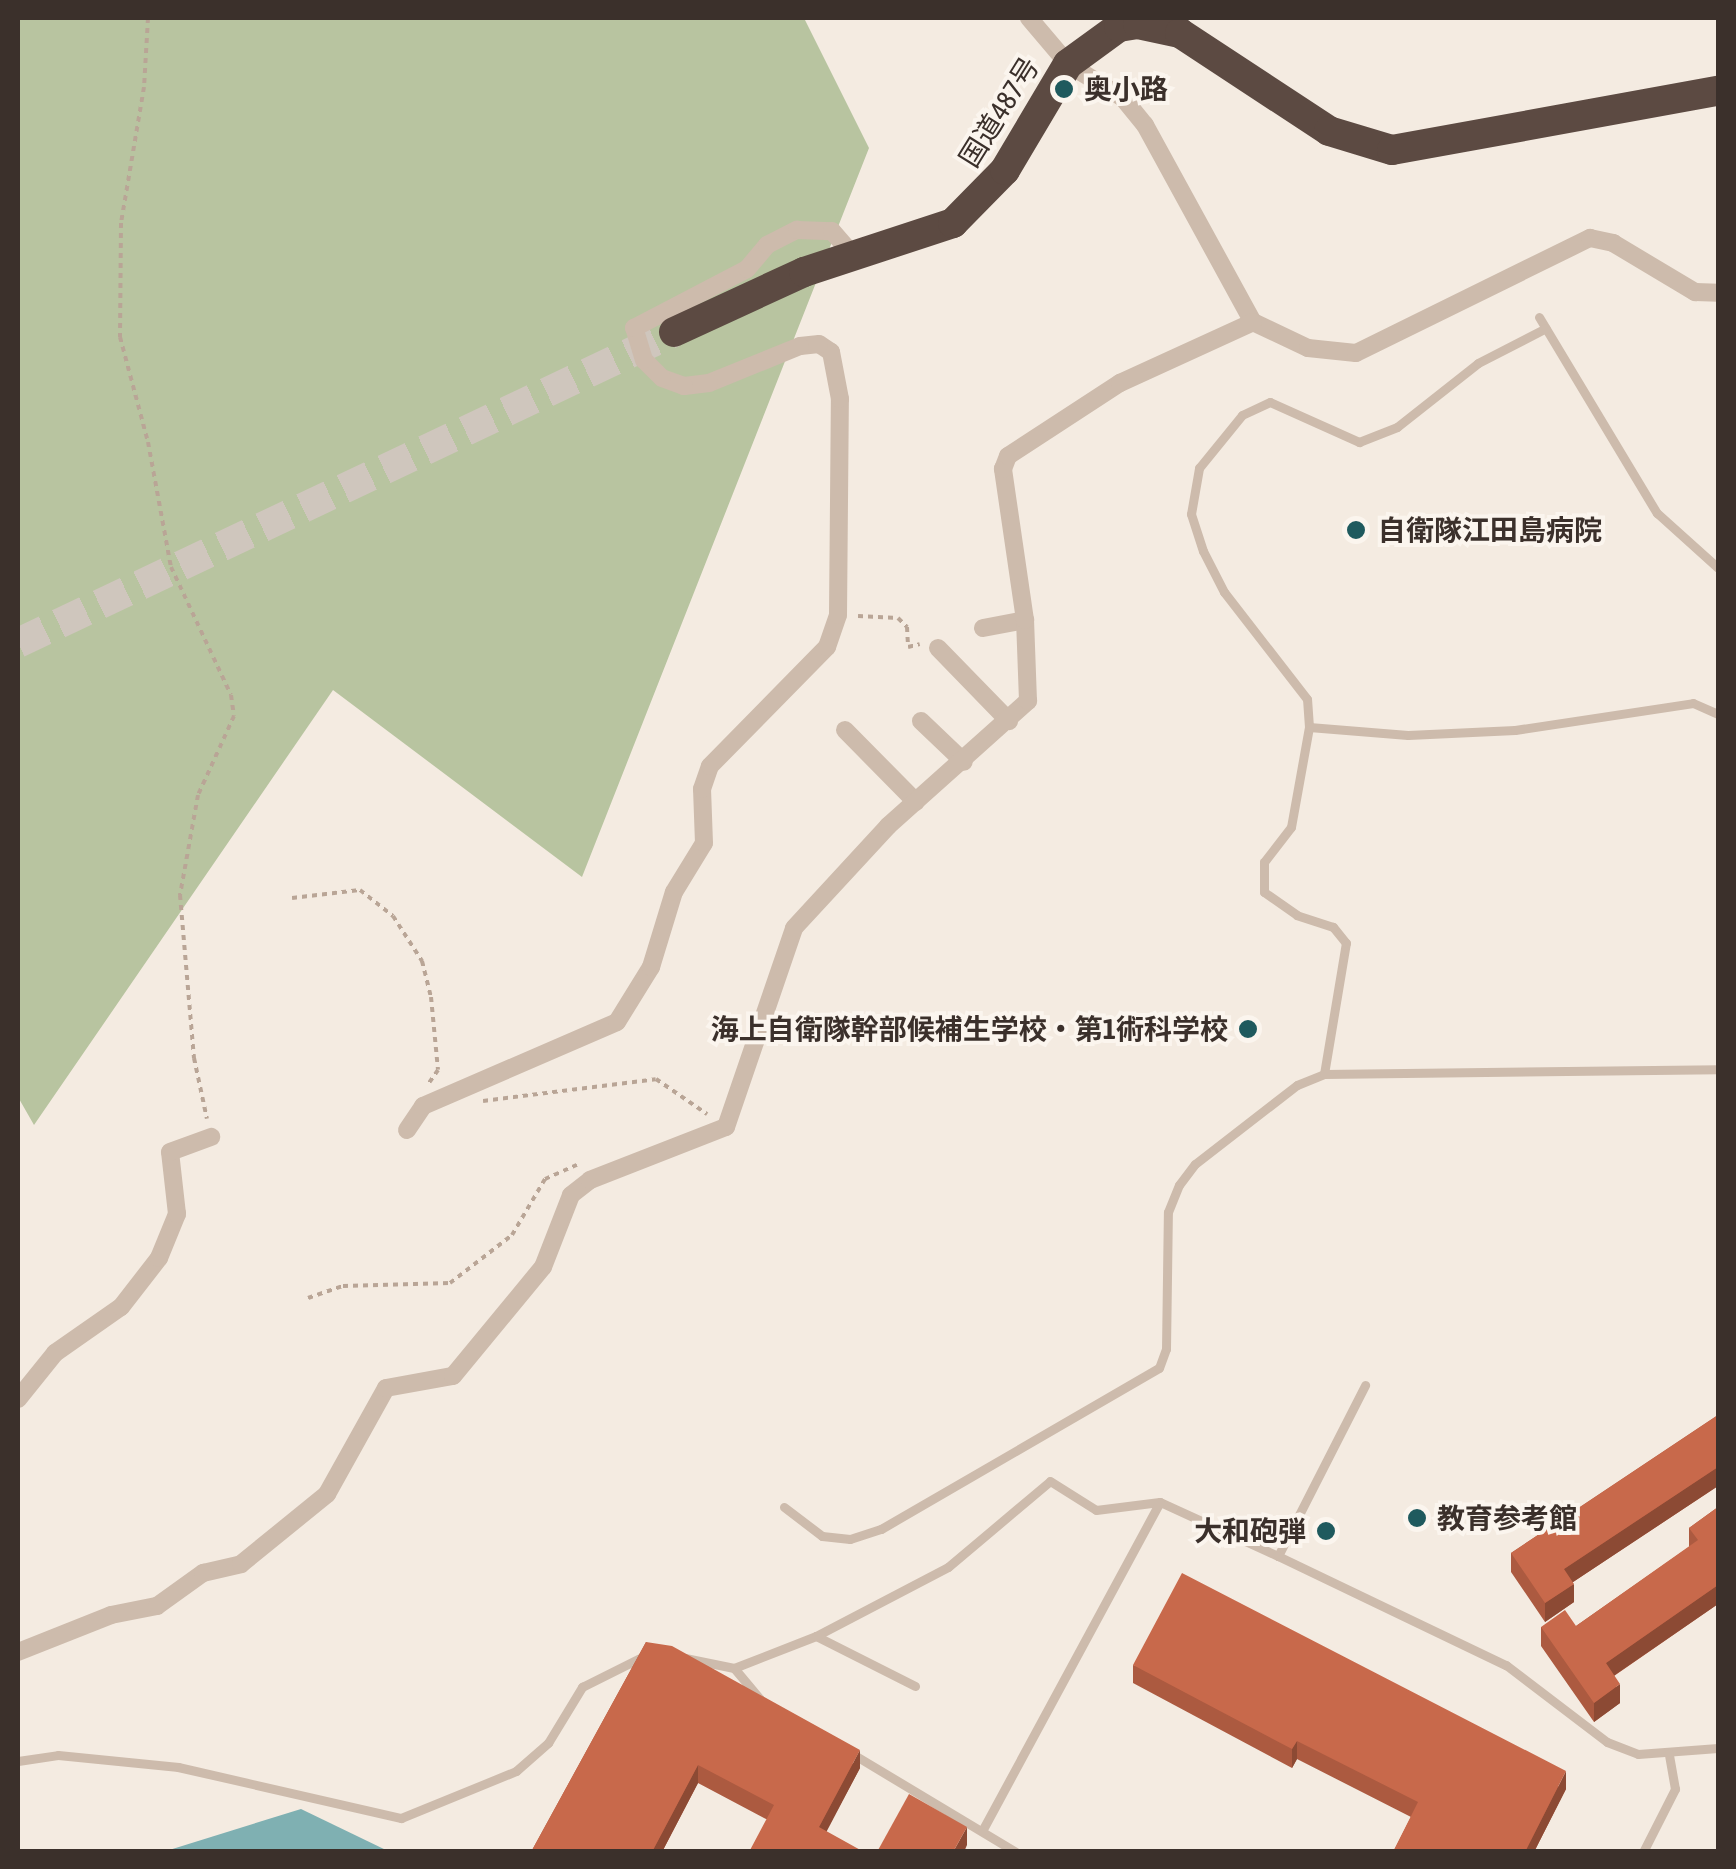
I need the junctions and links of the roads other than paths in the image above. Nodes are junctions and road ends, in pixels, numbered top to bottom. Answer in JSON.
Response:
{"nodes":[{"id":1,"x":1029,"y":18,"type":"edge"},
{"id":2,"x":1068,"y":64,"type":"junction"},
{"id":3,"x":1718,"y":90,"type":"edge"},
{"id":4,"x":854,"y":256,"type":"junction"},
{"id":5,"x":1718,"y":293,"type":"edge"},
{"id":6,"x":1539,"y":317,"type":"dead end"},
{"id":7,"x":1253,"y":322,"type":"junction"},
{"id":8,"x":1546,"y":328,"type":"junction"},
{"id":9,"x":674,"y":332,"type":"tunnel mouth"},
{"id":10,"x":1718,"y":568,"type":"edge"},
{"id":11,"x":1026,"y":620,"type":"junction"},
{"id":12,"x":983,"y":628,"type":"dead end"},
{"id":13,"x":938,"y":648,"type":"road end"},
{"id":14,"x":1718,"y":714,"type":"edge"},
{"id":15,"x":1009,"y":721,"type":"junction"},
{"id":16,"x":921,"y":722,"type":"dead end"},
{"id":17,"x":1309,"y":727,"type":"junction"},
{"id":18,"x":845,"y":730,"type":"dead end"},
{"id":19,"x":964,"y":762,"type":"junction"},
{"id":20,"x":916,"y":802,"type":"junction"},
{"id":21,"x":1718,"y":1069,"type":"edge"},
{"id":22,"x":1324,"y":1074,"type":"junction"},
{"id":23,"x":412,"y":1123,"type":"road end"},
{"id":24,"x":211,"y":1137,"type":"road end"},
{"id":25,"x":1366,"y":1385,"type":"dead end"},
{"id":26,"x":18,"y":1399,"type":"edge"},
{"id":27,"x":1160,"y":1502,"type":"junction"},
{"id":28,"x":784,"y":1507,"type":"dead end"},
{"id":29,"x":1278,"y":1556,"type":"junction"},
{"id":30,"x":816,"y":1636,"type":"junction"},
{"id":31,"x":18,"y":1652,"type":"edge"},
{"id":32,"x":661,"y":1654,"type":"edge"},
{"id":33,"x":677,"y":1656,"type":"edge"},
{"id":34,"x":734,"y":1668,"type":"junction"},
{"id":35,"x":916,"y":1686,"type":"dead end"},
{"id":36,"x":777,"y":1709,"type":"edge"},
{"id":37,"x":1718,"y":1748,"type":"edge"},
{"id":38,"x":846,"y":1750,"type":"edge"},
{"id":39,"x":1669,"y":1754,"type":"junction"},
{"id":40,"x":18,"y":1761,"type":"edge"},
{"id":41,"x":982,"y":1831,"type":"junction"},
{"id":42,"x":1016,"y":1852,"type":"edge"},
{"id":43,"x":1643,"y":1852,"type":"edge"}],
"edges":[{"from":1,"to":2,"type":"street"},
{"from":2,"to":3,"type":"highway","name":"国道487号"},
{"from":2,"to":4,"type":"highway","name":"国道487号"},
{"from":2,"to":7,"type":"street"},
{"from":4,"to":9,"type":"highway","name":"国道487号"},
{"from":4,"to":23,"type":"street"},
{"from":5,"to":7,"type":"street"},
{"from":6,"to":8,"type":"lane"},
{"from":7,"to":11,"type":"street"},
{"from":8,"to":10,"type":"lane"},
{"from":8,"to":17,"type":"lane"},
{"from":11,"to":12,"type":"street"},
{"from":11,"to":15,"type":"street"},
{"from":13,"to":15,"type":"street"},
{"from":14,"to":17,"type":"lane"},
{"from":15,"to":19,"type":"street"},
{"from":16,"to":19,"type":"street"},
{"from":17,"to":22,"type":"lane"},
{"from":18,"to":20,"type":"street"},
{"from":19,"to":20,"type":"street"},
{"from":20,"to":31,"type":"street"},
{"from":21,"to":22,"type":"lane"},
{"from":22,"to":28,"type":"lane"},
{"from":24,"to":26,"type":"street"},
{"from":25,"to":29,"type":"lane"},
{"from":27,"to":29,"type":"lane"},
{"from":27,"to":30,"type":"lane"},
{"from":27,"to":41,"type":"lane"},
{"from":29,"to":39,"type":"lane"},
{"from":30,"to":34,"type":"lane"},
{"from":30,"to":35,"type":"lane"},
{"from":32,"to":40,"type":"lane"},
{"from":33,"to":34,"type":"lane"},
{"from":34,"to":36,"type":"lane"},
{"from":37,"to":39,"type":"lane"},
{"from":38,"to":41,"type":"lane"},
{"from":39,"to":43,"type":"lane"},
{"from":41,"to":42,"type":"lane"}]}
